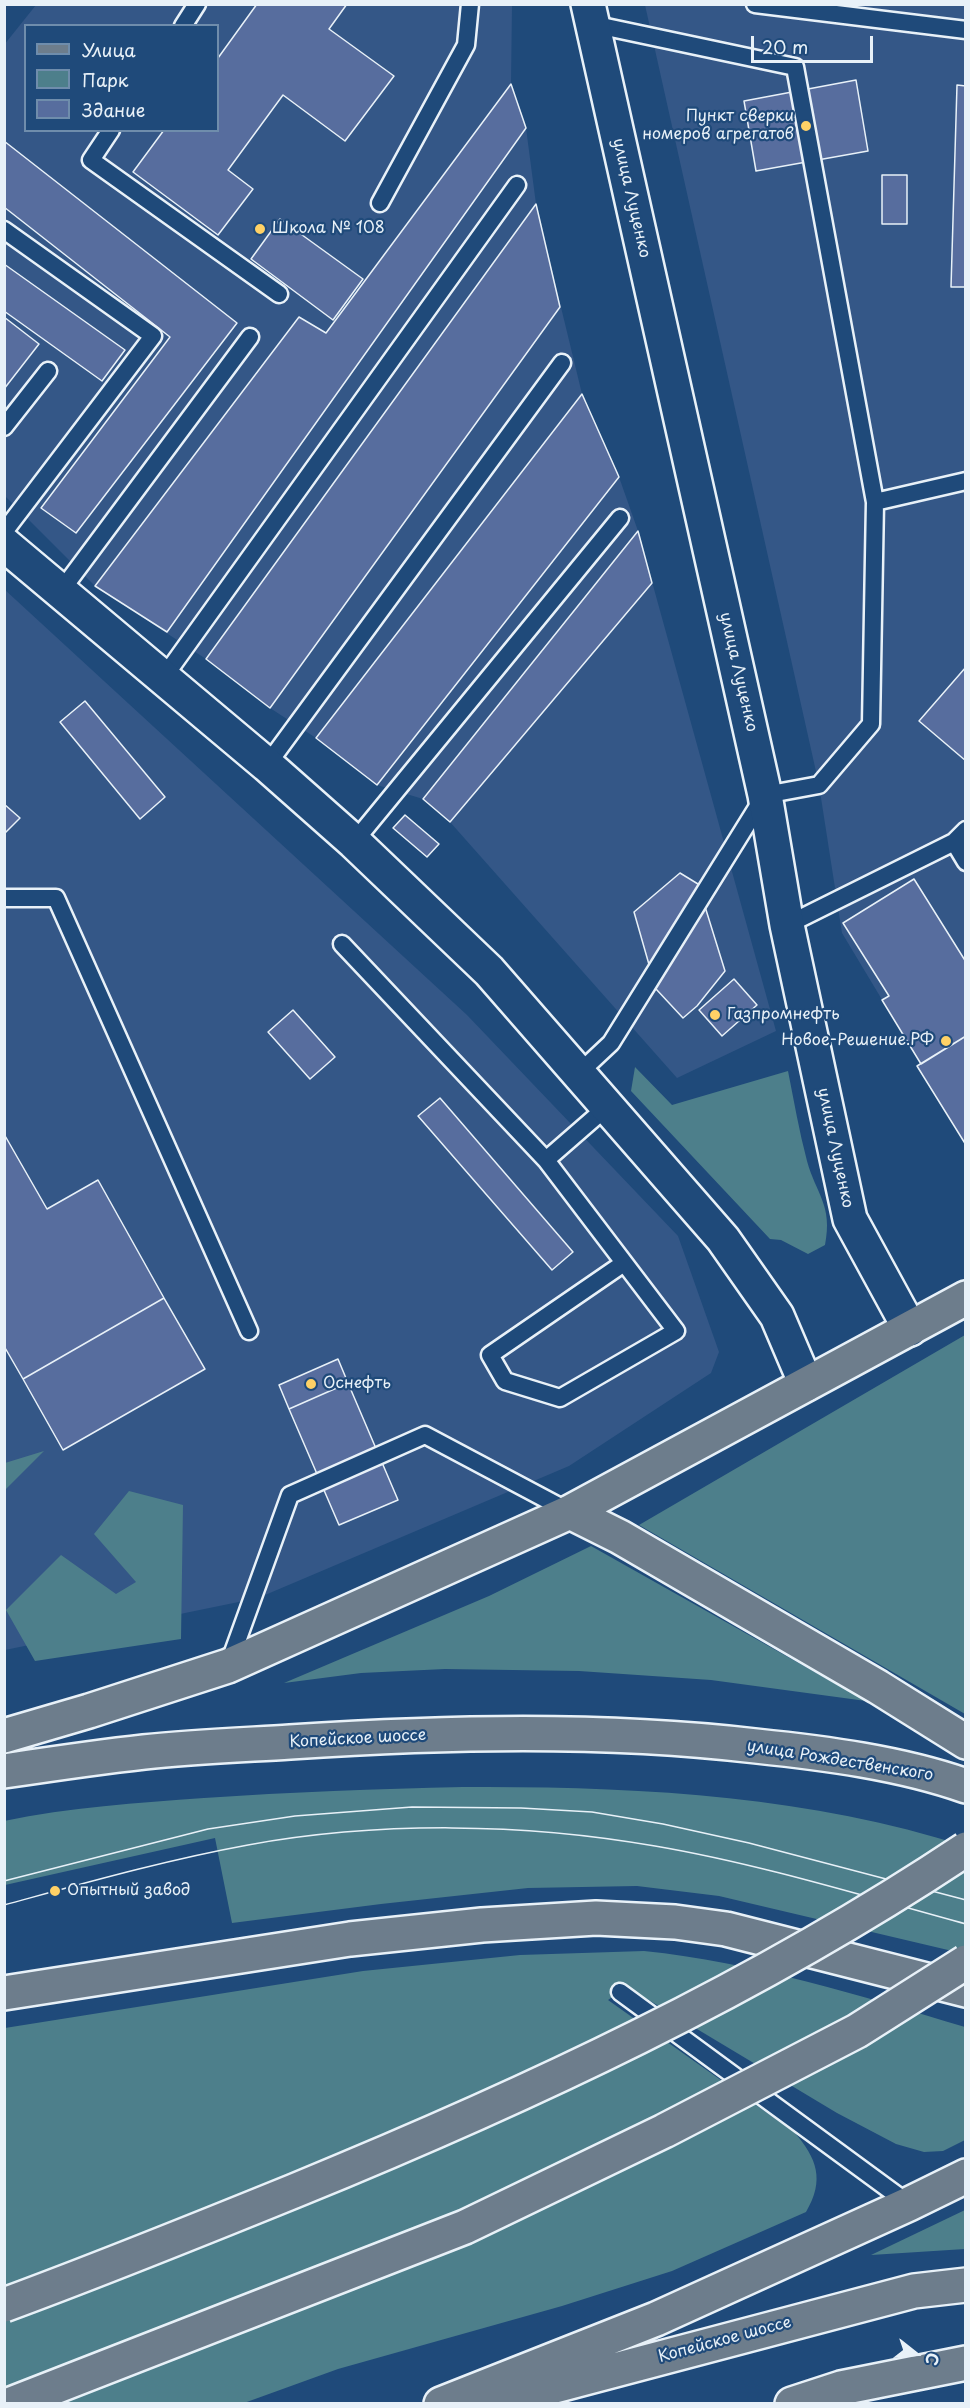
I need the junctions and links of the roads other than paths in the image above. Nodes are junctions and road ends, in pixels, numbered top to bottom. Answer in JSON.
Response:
{"nodes":[{"id":1,"x":197,"y":4,"type":"edge"},
{"id":2,"x":470,"y":4,"type":"edge"},
{"id":3,"x":755,"y":4,"type":"edge"},
{"id":4,"x":590,"y":14,"type":"edge"},
{"id":5,"x":184,"y":24,"type":"edge"},
{"id":6,"x":966,"y":30,"type":"edge"},
{"id":7,"x":110,"y":132,"type":"edge"},
{"id":8,"x":517,"y":185,"type":"dead end"},
{"id":9,"x":380,"y":203,"type":"dead end"},
{"id":10,"x":4,"y":230,"type":"edge"},
{"id":11,"x":279,"y":294,"type":"dead end"},
{"id":12,"x":250,"y":337,"type":"dead end"},
{"id":13,"x":562,"y":363,"type":"dead end"},
{"id":14,"x":48,"y":371,"type":"dead end"},
{"id":15,"x":4,"y":427,"type":"edge"},
{"id":16,"x":966,"y":481,"type":"edge"},
{"id":17,"x":876,"y":502,"type":"junction"},
{"id":18,"x":620,"y":518,"type":"dead end"},
{"id":19,"x":4,"y":532,"type":"edge"},
{"id":20,"x":4,"y":544,"type":"edge"},
{"id":21,"x":61,"y":591,"type":"junction"},
{"id":22,"x":164,"y":677,"type":"junction"},
{"id":23,"x":267,"y":765,"type":"junction"},
{"id":24,"x":765,"y":795,"type":"junction"},
{"id":25,"x":960,"y":836,"type":"edge"},
{"id":26,"x":354,"y":842,"type":"junction"},
{"id":27,"x":966,"y":862,"type":"edge"},
{"id":28,"x":4,"y":898,"type":"edge"},
{"id":29,"x":787,"y":925,"type":"junction"},
{"id":30,"x":342,"y":944,"type":"dead end"},
{"id":31,"x":579,"y":1073,"type":"junction"},
{"id":32,"x":608,"y":1107,"type":"junction"},
{"id":33,"x":546,"y":1160,"type":"junction"},
{"id":34,"x":624,"y":1263,"type":"junction"},
{"id":35,"x":966,"y":1298,"type":"edge"},
{"id":36,"x":910,"y":1329,"type":"junction"},
{"id":37,"x":249,"y":1331,"type":"dead end"},
{"id":38,"x":806,"y":1383,"type":"junction"},
{"id":39,"x":570,"y":1512,"type":"junction"},
{"id":40,"x":228,"y":1666,"type":"junction"},
{"id":41,"x":4,"y":1736,"type":"edge"},
{"id":42,"x":714,"y":1741,"type":"joint"},
{"id":43,"x":966,"y":1742,"type":"edge"},
{"id":44,"x":4,"y":1771,"type":"edge"},
{"id":45,"x":966,"y":1786,"type":"edge"},
{"id":46,"x":966,"y":1849,"type":"edge"},
{"id":47,"x":966,"y":1962,"type":"edge"},
{"id":48,"x":966,"y":1990,"type":"edge"},
{"id":49,"x":620,"y":1992,"type":"dead end"},
{"id":50,"x":4,"y":1993,"type":"edge"},
{"id":51,"x":966,"y":2176,"type":"edge"},
{"id":52,"x":909,"y":2204,"type":"junction"},
{"id":53,"x":966,"y":2285,"type":"edge"},
{"id":54,"x":4,"y":2305,"type":"edge"},
{"id":55,"x":966,"y":2363,"type":"edge"},
{"id":56,"x":10,"y":2403,"type":"edge"},
{"id":57,"x":441,"y":2403,"type":"edge"},
{"id":58,"x":487,"y":2403,"type":"edge"},
{"id":59,"x":792,"y":2403,"type":"edge"}],
"edges":[{"from":1,"to":5,"type":"lane"},
{"from":2,"to":9,"type":"lane"},
{"from":3,"to":6,"type":"lane"},
{"from":4,"to":17,"type":"lane"},
{"from":4,"to":24,"type":"street","name":"улица Луценко"},
{"from":7,"to":11,"type":"lane"},
{"from":8,"to":22,"type":"lane"},
{"from":10,"to":19,"type":"lane"},
{"from":12,"to":21,"type":"lane"},
{"from":13,"to":23,"type":"lane"},
{"from":14,"to":15,"type":"lane"},
{"from":16,"to":17,"type":"lane"},
{"from":17,"to":24,"type":"lane"},
{"from":18,"to":26,"type":"lane"},
{"from":20,"to":21,"type":"street"},
{"from":21,"to":22,"type":"street"},
{"from":22,"to":23,"type":"street"},
{"from":23,"to":26,"type":"street"},
{"from":24,"to":29,"type":"street","name":"улица Луценко"},
{"from":24,"to":31,"type":"lane"},
{"from":25,"to":27,"type":"lane"},
{"from":25,"to":29,"type":"lane"},
{"from":26,"to":31,"type":"street"},
{"from":28,"to":37,"type":"lane"},
{"from":29,"to":36,"type":"street","name":"улица Луценко"},
{"from":30,"to":33,"type":"lane"},
{"from":31,"to":32,"type":"street"},
{"from":32,"to":33,"type":"lane"},
{"from":32,"to":38,"type":"street"},
{"from":33,"to":34,"type":"lane"},
{"from":34,"to":34,"type":"lane"},
{"from":35,"to":36,"type":"main road"},
{"from":36,"to":38,"type":"main road"},
{"from":38,"to":39,"type":"main road"},
{"from":39,"to":40,"type":"main road"},
{"from":39,"to":40,"type":"lane"},
{"from":39,"to":43,"type":"main road"},
{"from":40,"to":41,"type":"main road"},
{"from":42,"to":44,"type":"main road","name":"Копейское шоссе"},
{"from":42,"to":45,"type":"main road","name":"улица Рождественского"},
{"from":46,"to":54,"type":"main road","bridge":true},
{"from":47,"to":56,"type":"main road","bridge":true},
{"from":48,"to":50,"type":"main road"},
{"from":49,"to":52,"type":"lane"},
{"from":51,"to":52,"type":"main road"},
{"from":52,"to":57,"type":"main road"},
{"from":53,"to":58,"type":"main road","name":"Копейское шоссе"},
{"from":55,"to":59,"type":"main road"}]}
